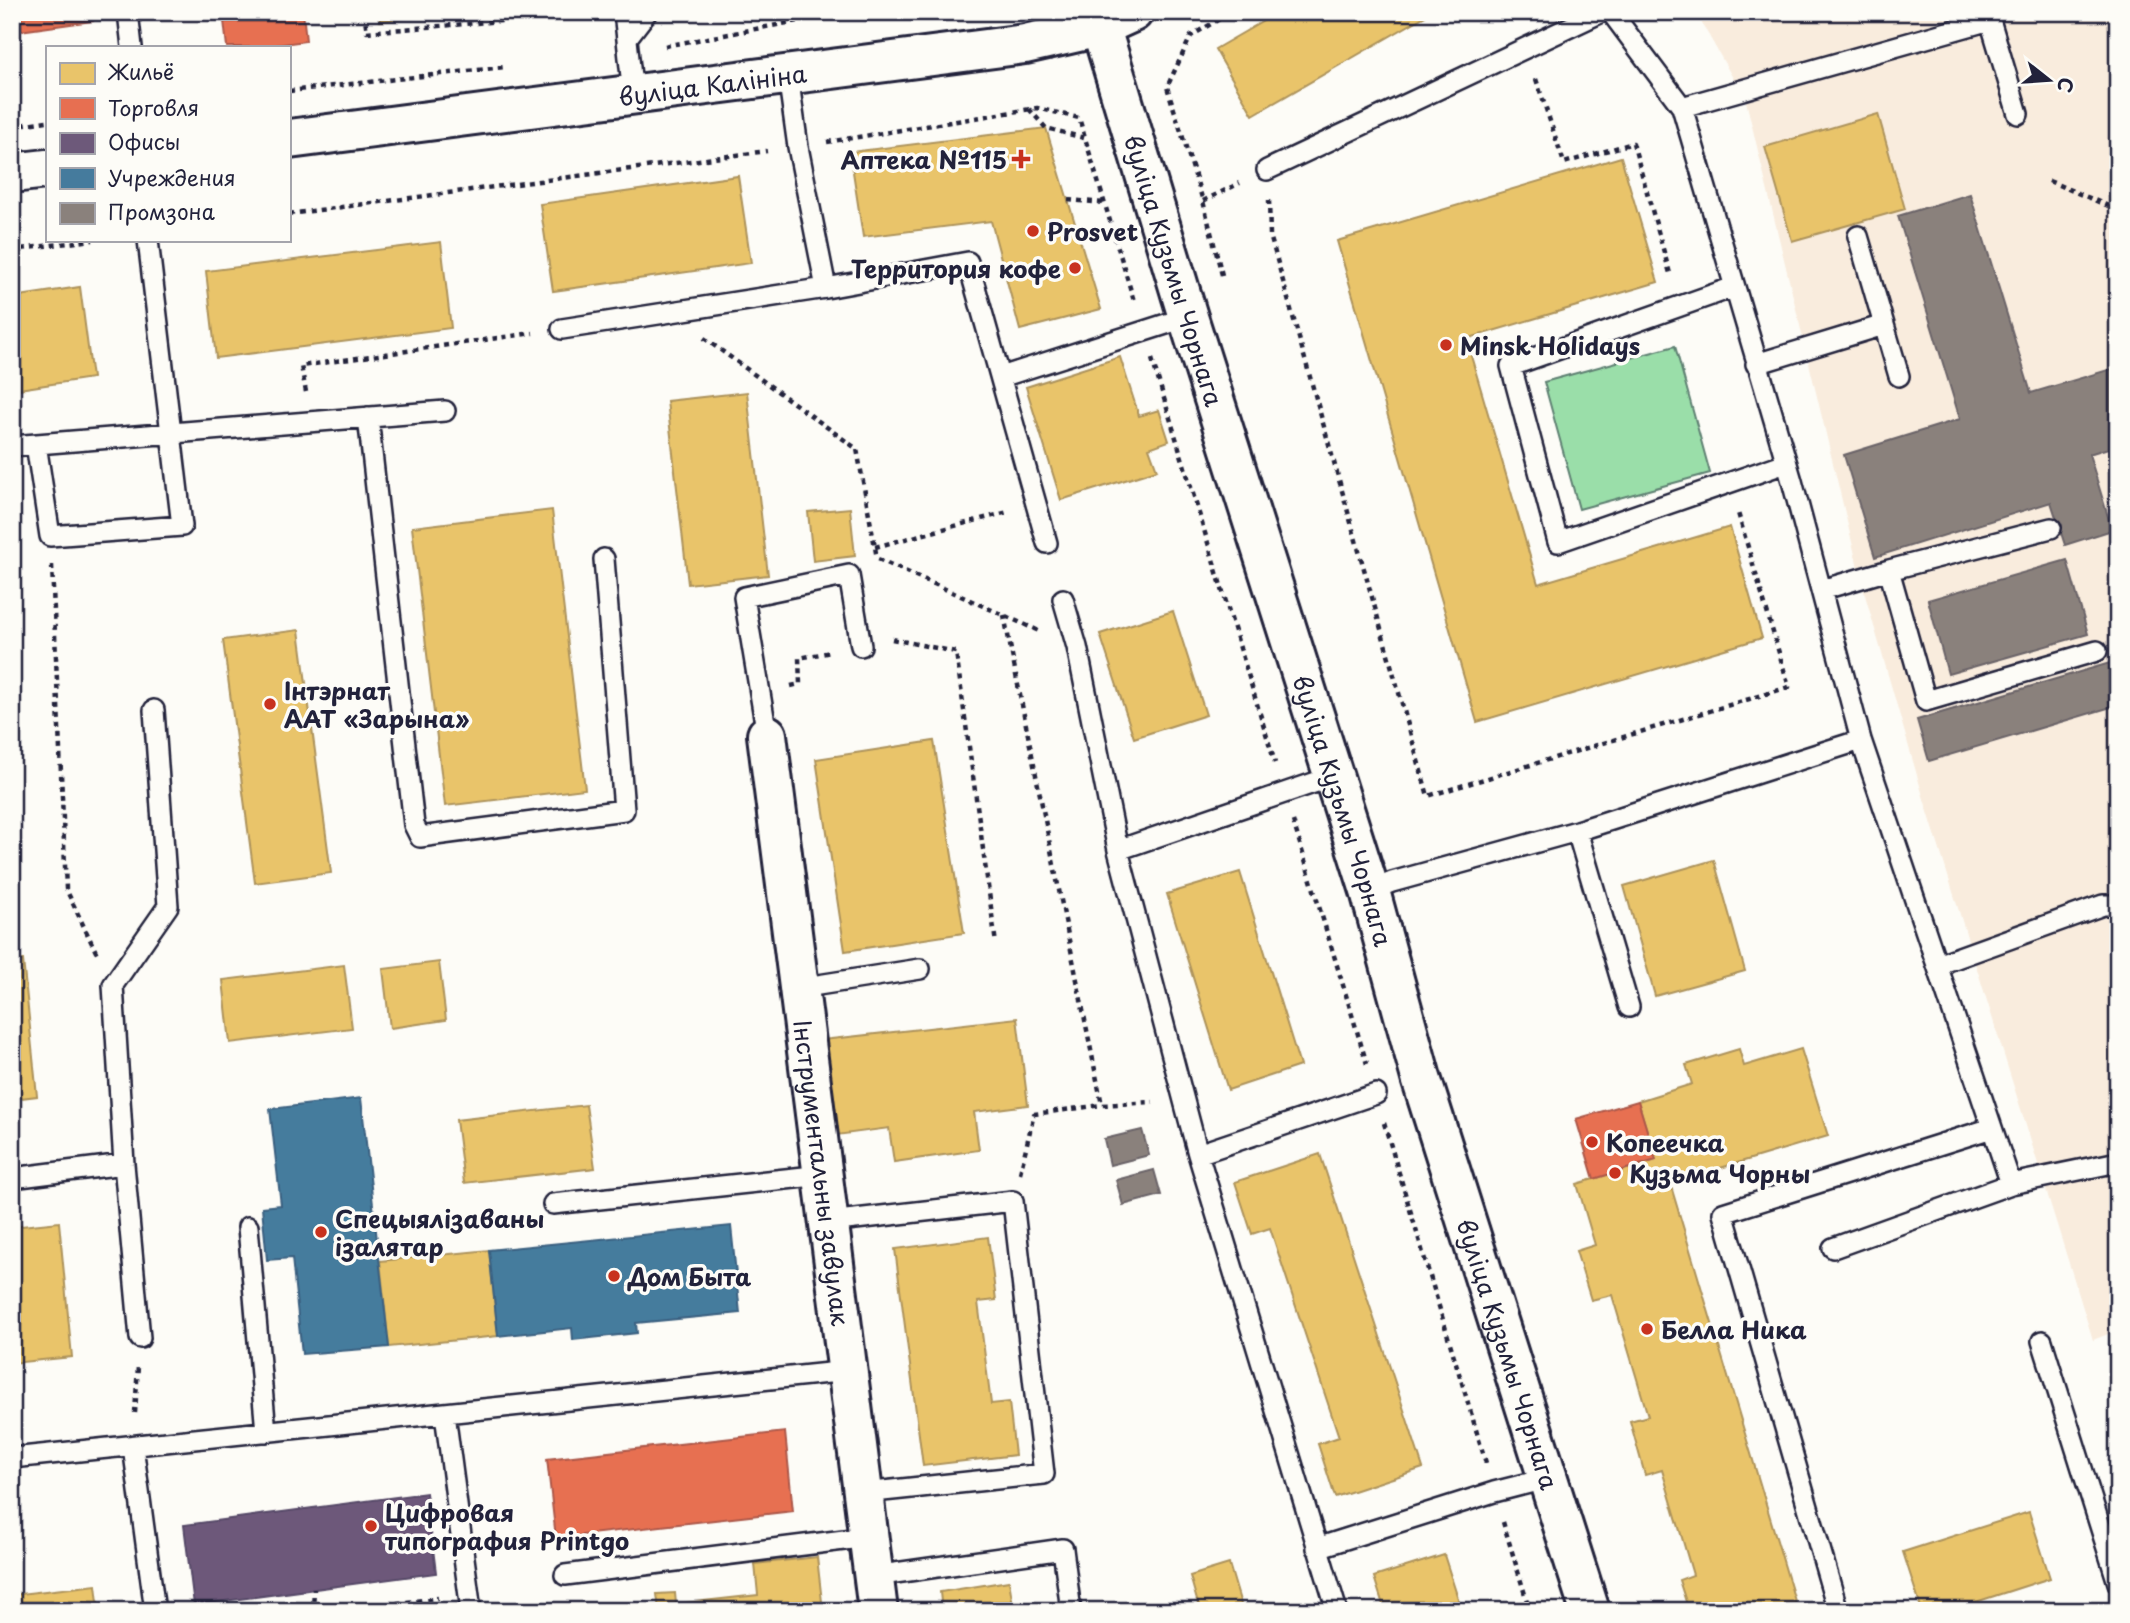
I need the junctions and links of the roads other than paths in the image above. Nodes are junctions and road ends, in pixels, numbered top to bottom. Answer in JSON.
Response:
{"nodes":[{"id":1,"x":128,"y":12,"type":"edge"},
{"id":2,"x":624,"y":12,"type":"edge"},
{"id":3,"x":647,"y":12,"type":"edge"},
{"id":4,"x":1602,"y":12,"type":"edge"},
{"id":5,"x":1611,"y":12,"type":"edge"},
{"id":6,"x":1110,"y":17,"type":"edge"},
{"id":7,"x":627,"y":45,"type":"junction"},
{"id":8,"x":132,"y":46,"type":"edge"},
{"id":9,"x":788,"y":75,"type":"junction"},
{"id":10,"x":633,"y":95,"type":"junction"},
{"id":11,"x":1682,"y":107,"type":"junction"},
{"id":12,"x":2018,"y":114,"type":"dead end"},
{"id":13,"x":290,"y":139,"type":"edge"},
{"id":14,"x":46,"y":169,"type":"edge"},
{"id":15,"x":1267,"y":170,"type":"dead end"},
{"id":16,"x":12,"y":173,"type":"edge"},
{"id":17,"x":1858,"y":236,"type":"dead end"},
{"id":18,"x":148,"y":242,"type":"edge"},
{"id":19,"x":1734,"y":287,"type":"junction"},
{"id":20,"x":825,"y":288,"type":"junction"},
{"id":21,"x":1188,"y":317,"type":"junction"},
{"id":22,"x":1884,"y":325,"type":"junction"},
{"id":23,"x":562,"y":328,"type":"road end"},
{"id":24,"x":1756,"y":364,"type":"junction"},
{"id":25,"x":1899,"y":376,"type":"dead end"},
{"id":26,"x":1001,"y":377,"type":"junction"},
{"id":27,"x":445,"y":411,"type":"dead end"},
{"id":28,"x":368,"y":417,"type":"junction"},
{"id":29,"x":171,"y":433,"type":"junction"},
{"id":30,"x":36,"y":444,"type":"junction"},
{"id":31,"x":12,"y":446,"type":"edge"},
{"id":32,"x":1786,"y":463,"type":"junction"},
{"id":33,"x":2051,"y":528,"type":"dead end"},
{"id":34,"x":1047,"y":543,"type":"dead end"},
{"id":35,"x":604,"y":559,"type":"dead end"},
{"id":36,"x":1889,"y":570,"type":"junction"},
{"id":37,"x":1821,"y":590,"type":"junction"},
{"id":38,"x":1063,"y":599,"type":"dead end"},
{"id":39,"x":861,"y":646,"type":"road end"},
{"id":40,"x":2097,"y":651,"type":"dead end"},
{"id":41,"x":153,"y":710,"type":"dead end"},
{"id":42,"x":767,"y":735,"type":"joint"},
{"id":43,"x":1861,"y":740,"type":"junction"},
{"id":44,"x":1334,"y":776,"type":"junction"},
{"id":45,"x":1577,"y":831,"type":"junction"},
{"id":46,"x":1118,"y":850,"type":"junction"},
{"id":47,"x":1370,"y":891,"type":"junction"},
{"id":48,"x":2118,"y":905,"type":"edge"},
{"id":49,"x":1937,"y":965,"type":"junction"},
{"id":50,"x":920,"y":969,"type":"dead end"},
{"id":51,"x":799,"y":988,"type":"junction"},
{"id":52,"x":1629,"y":1007,"type":"dead end"},
{"id":53,"x":1376,"y":1094,"type":"dead end"},
{"id":54,"x":1992,"y":1128,"type":"junction"},
{"id":55,"x":1198,"y":1154,"type":"junction"},
{"id":56,"x":2118,"y":1162,"type":"edge"},
{"id":57,"x":124,"y":1164,"type":"junction"},
{"id":58,"x":823,"y":1175,"type":"junction"},
{"id":59,"x":12,"y":1178,"type":"edge"},
{"id":60,"x":2011,"y":1184,"type":"junction"},
{"id":61,"x":553,"y":1204,"type":"dead end"},
{"id":62,"x":829,"y":1222,"type":"junction"},
{"id":63,"x":248,"y":1227,"type":"dead end"},
{"id":64,"x":1833,"y":1248,"type":"dead end"},
{"id":65,"x":140,"y":1338,"type":"road end"},
{"id":66,"x":2042,"y":1341,"type":"dead end"},
{"id":67,"x":848,"y":1371,"type":"junction"},
{"id":68,"x":445,"y":1413,"type":"junction"},
{"id":69,"x":266,"y":1432,"type":"junction"},
{"id":70,"x":133,"y":1446,"type":"junction"},
{"id":71,"x":12,"y":1458,"type":"edge"},
{"id":72,"x":1549,"y":1478,"type":"junction"},
{"id":73,"x":864,"y":1493,"type":"junction"},
{"id":74,"x":868,"y":1537,"type":"junction"},
{"id":75,"x":1317,"y":1548,"type":"junction"},
{"id":76,"x":565,"y":1575,"type":"dead end"},
{"id":77,"x":2118,"y":1583,"type":"edge"},
{"id":78,"x":876,"y":1593,"type":"edge"},
{"id":79,"x":471,"y":1602,"type":"edge"},
{"id":80,"x":155,"y":1611,"type":"edge"},
{"id":81,"x":1071,"y":1611,"type":"edge"},
{"id":82,"x":1337,"y":1611,"type":"edge"},
{"id":83,"x":1590,"y":1611,"type":"edge"},
{"id":84,"x":1838,"y":1611,"type":"edge"}],
"edges":[{"from":1,"to":8,"type":"lane"},
{"from":2,"to":7,"type":"lane"},
{"from":3,"to":7,"type":"lane"},
{"from":4,"to":15,"type":"lane"},
{"from":5,"to":11,"type":"lane"},
{"from":6,"to":9,"type":"main road","name":"вуліца Калініна"},
{"from":6,"to":21,"type":"main road","name":"вуліца Кузьмы Чорнага"},
{"from":7,"to":10,"type":"lane"},
{"from":9,"to":10,"type":"main road","name":"вуліца Калініна"},
{"from":9,"to":20,"type":"lane"},
{"from":10,"to":13,"type":"main road","name":"вуліца Калініна"},
{"from":11,"to":12,"type":"lane"},
{"from":11,"to":19,"type":"lane"},
{"from":14,"to":16,"type":"main road"},
{"from":17,"to":22,"type":"lane"},
{"from":18,"to":29,"type":"lane"},
{"from":19,"to":24,"type":"lane"},
{"from":19,"to":32,"type":"lane"},
{"from":20,"to":23,"type":"lane"},
{"from":20,"to":26,"type":"lane"},
{"from":21,"to":26,"type":"lane"},
{"from":21,"to":44,"type":"main road","name":"вуліца Кузьмы Чорнага"},
{"from":22,"to":24,"type":"lane"},
{"from":22,"to":25,"type":"lane"},
{"from":24,"to":32,"type":"lane"},
{"from":26,"to":34,"type":"lane"},
{"from":27,"to":28,"type":"lane"},
{"from":28,"to":29,"type":"lane"},
{"from":28,"to":35,"type":"lane"},
{"from":29,"to":30,"type":"lane"},
{"from":29,"to":30,"type":"lane"},
{"from":30,"to":31,"type":"lane"},
{"from":32,"to":37,"type":"lane"},
{"from":33,"to":36,"type":"lane"},
{"from":36,"to":37,"type":"lane"},
{"from":36,"to":40,"type":"lane"},
{"from":37,"to":43,"type":"lane"},
{"from":38,"to":46,"type":"lane"},
{"from":39,"to":42,"type":"lane"},
{"from":41,"to":57,"type":"lane"},
{"from":42,"to":51,"type":"main road","name":"Інструментальны завулак"},
{"from":43,"to":45,"type":"lane"},
{"from":43,"to":49,"type":"lane"},
{"from":44,"to":46,"type":"lane"},
{"from":44,"to":47,"type":"main road","name":"вуліца Кузьмы Чорнага"},
{"from":45,"to":47,"type":"lane"},
{"from":45,"to":52,"type":"lane"},
{"from":46,"to":55,"type":"lane"},
{"from":47,"to":72,"type":"main road","name":"вуліца Кузьмы Чорнага"},
{"from":48,"to":49,"type":"lane"},
{"from":49,"to":54,"type":"lane"},
{"from":50,"to":51,"type":"lane"},
{"from":51,"to":58,"type":"main road","name":"Інструментальны завулак"},
{"from":53,"to":55,"type":"lane"},
{"from":54,"to":60,"type":"lane"},
{"from":54,"to":84,"type":"lane"},
{"from":55,"to":75,"type":"lane"},
{"from":56,"to":60,"type":"lane"},
{"from":57,"to":59,"type":"lane"},
{"from":57,"to":65,"type":"lane"},
{"from":58,"to":61,"type":"lane"},
{"from":58,"to":62,"type":"main road","name":"Інструментальны завулак"},
{"from":60,"to":64,"type":"lane"},
{"from":62,"to":67,"type":"main road","name":"Інструментальны завулак"},
{"from":62,"to":73,"type":"lane"},
{"from":63,"to":69,"type":"lane"},
{"from":66,"to":77,"type":"lane"},
{"from":67,"to":68,"type":"lane"},
{"from":67,"to":73,"type":"main road","name":"Інструментальны завулак"},
{"from":68,"to":69,"type":"lane"},
{"from":68,"to":79,"type":"lane"},
{"from":69,"to":70,"type":"lane"},
{"from":70,"to":71,"type":"lane"},
{"from":70,"to":80,"type":"lane"},
{"from":72,"to":75,"type":"lane"},
{"from":72,"to":83,"type":"main road","name":"вуліца Кузьмы Чорнага"},
{"from":73,"to":74,"type":"main road","name":"Інструментальны завулак"},
{"from":74,"to":76,"type":"lane"},
{"from":74,"to":78,"type":"main road","name":"Інструментальны завулак"},
{"from":75,"to":82,"type":"lane"},
{"from":78,"to":81,"type":"lane"}]}
